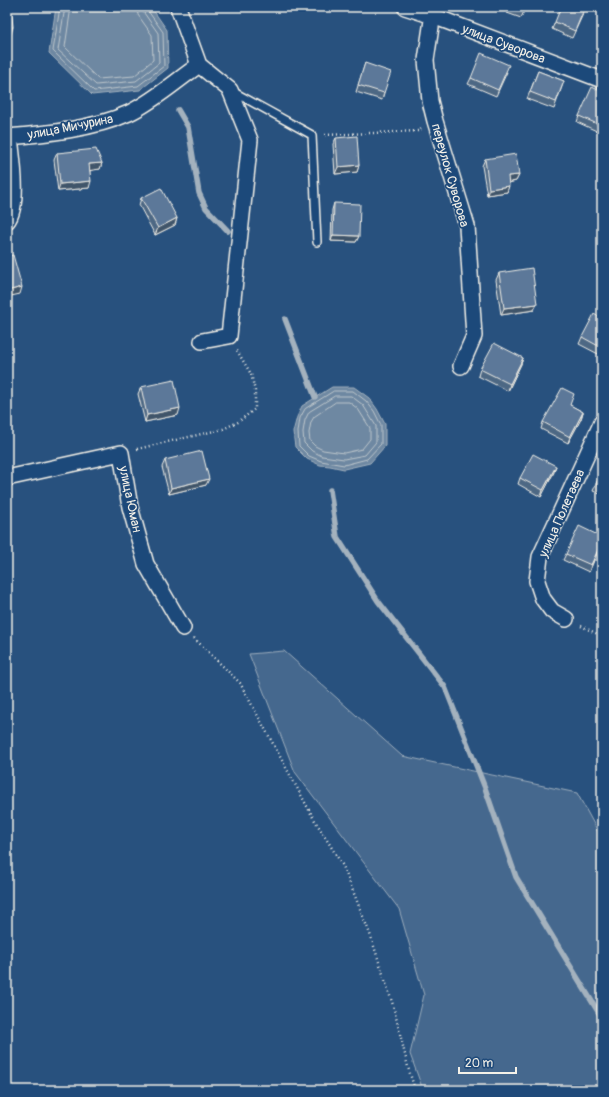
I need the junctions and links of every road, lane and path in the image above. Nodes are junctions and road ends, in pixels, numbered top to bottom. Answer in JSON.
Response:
{"nodes":[{"id":1,"x":178,"y":7,"type":"edge"},
{"id":2,"x":405,"y":7,"type":"edge"},
{"id":3,"x":434,"y":12,"type":"edge"},
{"id":4,"x":199,"y":65,"type":"junction"},
{"id":5,"x":602,"y":80,"type":"edge"},
{"id":6,"x":230,"y":90,"type":"junction"},
{"id":7,"x":435,"y":121,"type":"junction"},
{"id":8,"x":312,"y":135,"type":"junction"},
{"id":9,"x":9,"y":137,"type":"edge"},
{"id":10,"x":7,"y":221,"type":"edge"},
{"id":11,"x":317,"y":242,"type":"dead end"},
{"id":12,"x":230,"y":336,"type":"junction"},
{"id":13,"x":202,"y":341,"type":"dead end"},
{"id":14,"x":461,"y":366,"type":"dead end"},
{"id":15,"x":602,"y":422,"type":"edge"},
{"id":16,"x":121,"y":453,"type":"junction"},
{"id":17,"x":7,"y":478,"type":"edge"},
{"id":18,"x":566,"y":619,"type":"joint"},
{"id":19,"x":183,"y":628,"type":"joint"},
{"id":20,"x":602,"y":636,"type":"edge"},
{"id":21,"x":415,"y":1090,"type":"edge"}],
"edges":[{"from":1,"to":4,"type":"street"},
{"from":2,"to":3,"type":"street","name":"улица Суворова"},
{"from":3,"to":5,"type":"street","name":"улица Суворова"},
{"from":3,"to":7,"type":"street","name":"переулок Суворова"},
{"from":4,"to":6,"type":"street"},
{"from":4,"to":9,"type":"street","name":"улица Мичурина"},
{"from":6,"to":8,"type":"lane"},
{"from":6,"to":12,"type":"street"},
{"from":7,"to":8,"type":"path"},
{"from":7,"to":14,"type":"street","name":"переулок Суворова"},
{"from":8,"to":11,"type":"lane"},
{"from":9,"to":10,"type":"street"},
{"from":12,"to":13,"type":"street"},
{"from":12,"to":16,"type":"path"},
{"from":15,"to":18,"type":"street","name":"улица Полетаева"},
{"from":16,"to":17,"type":"street","name":"улица Юман"},
{"from":16,"to":19,"type":"street","name":"улица Юман"},
{"from":18,"to":20,"type":"path"},
{"from":19,"to":21,"type":"path"}]}
